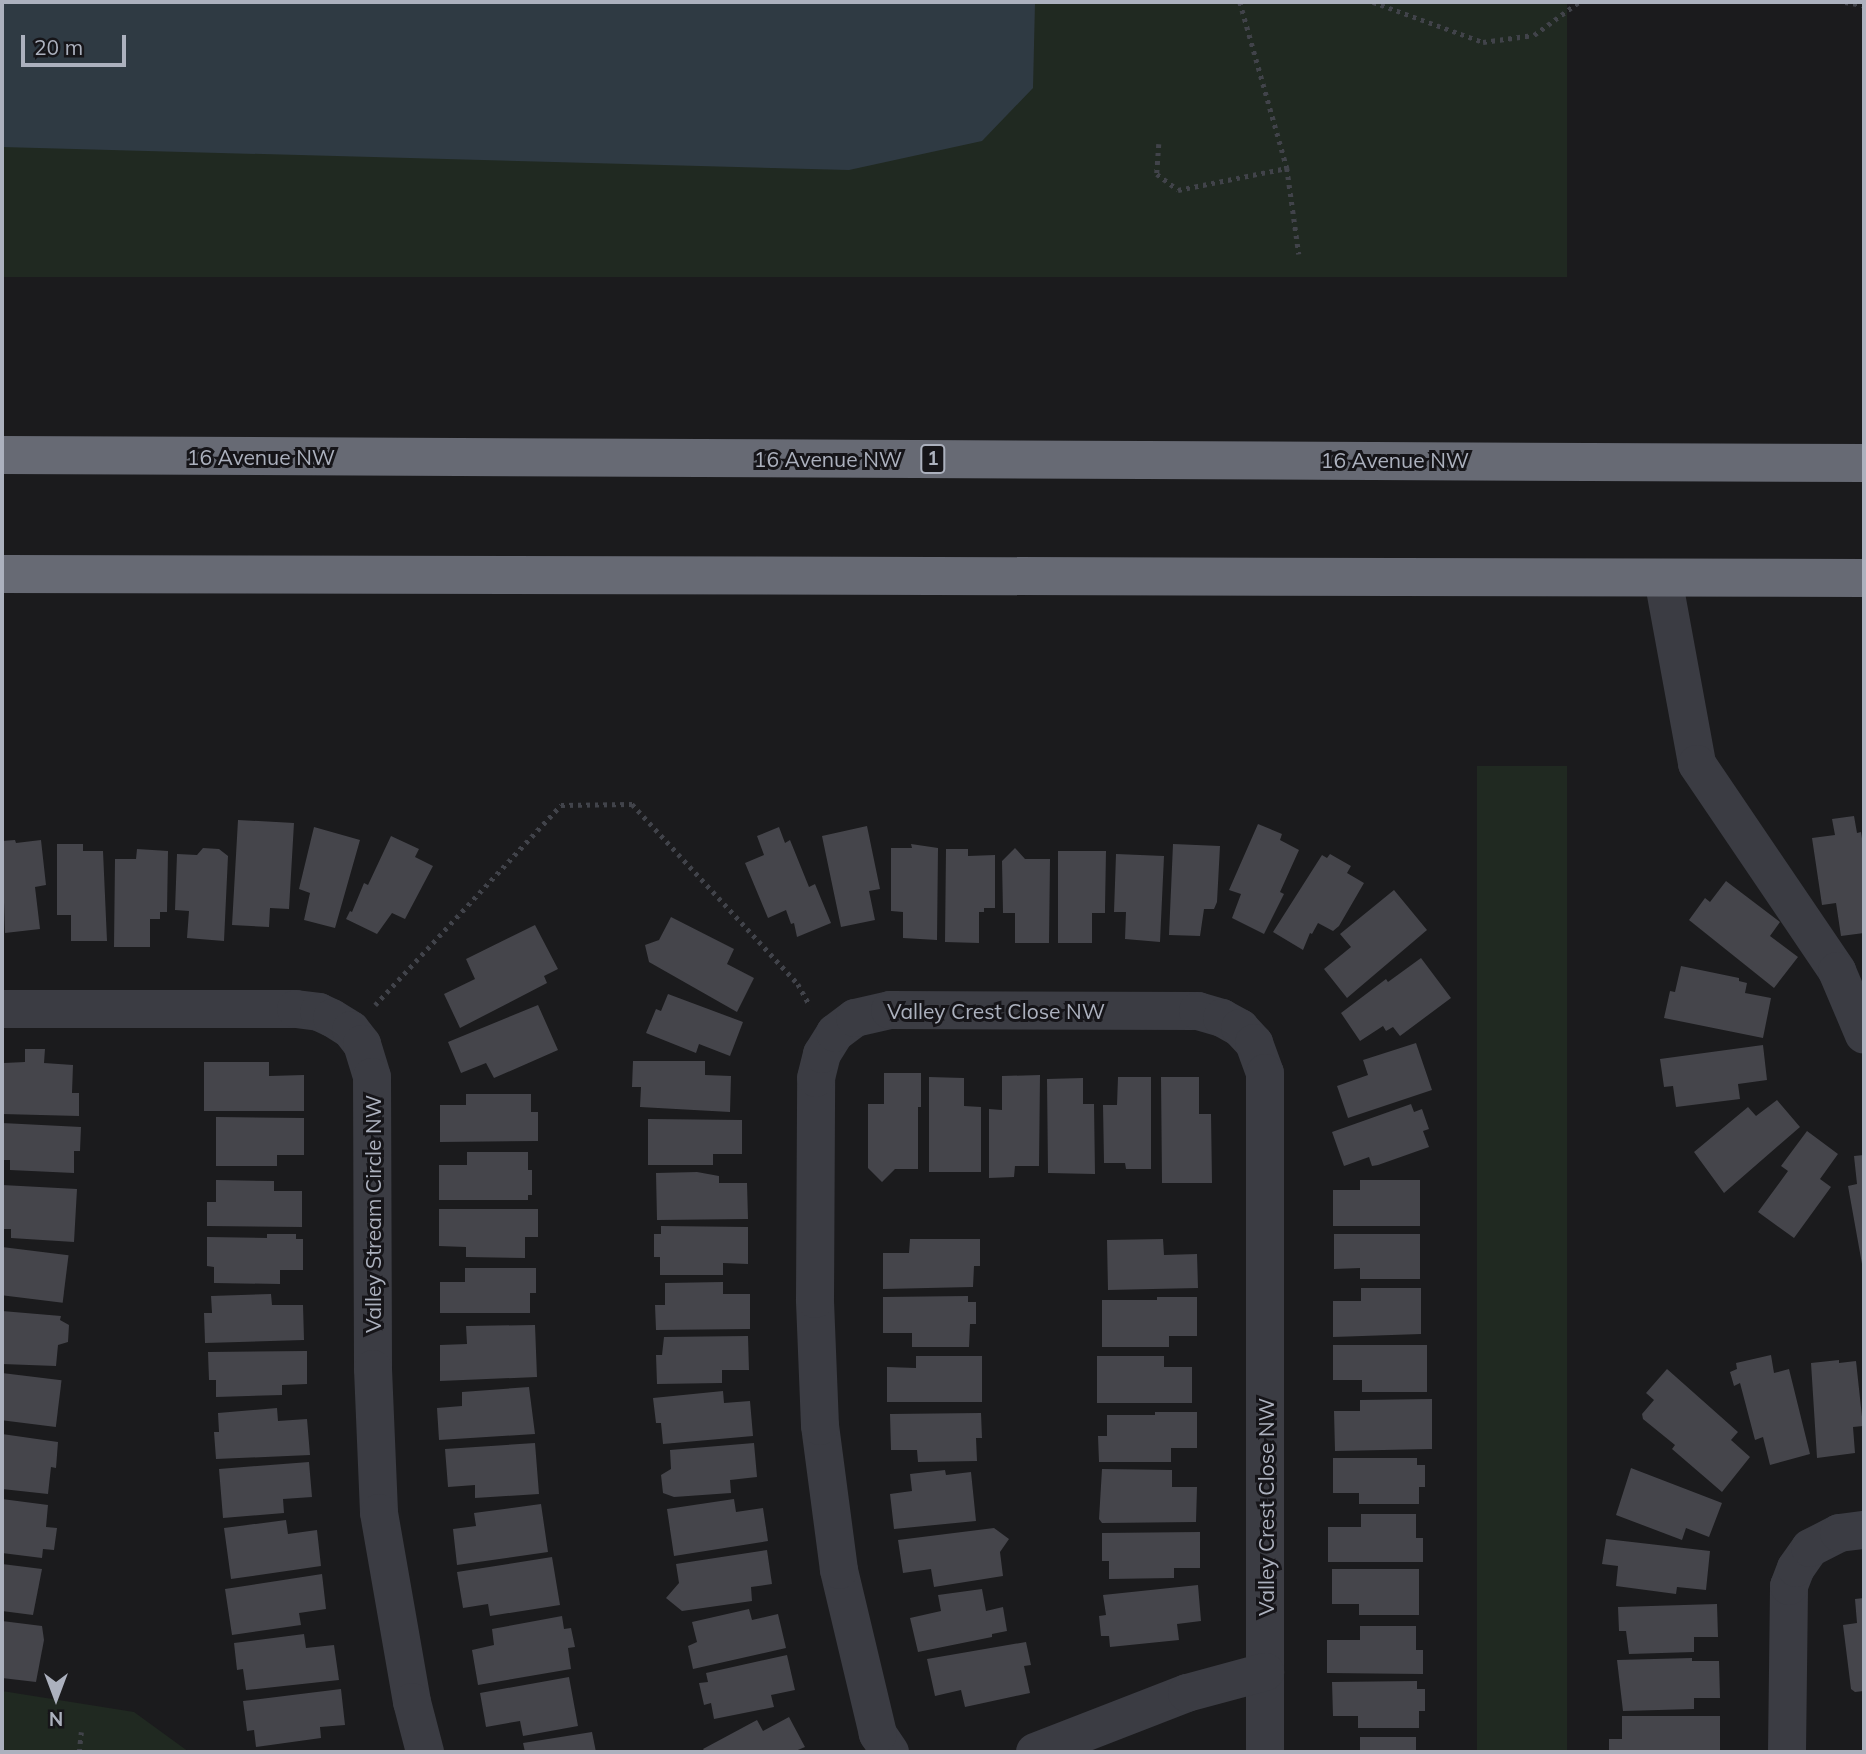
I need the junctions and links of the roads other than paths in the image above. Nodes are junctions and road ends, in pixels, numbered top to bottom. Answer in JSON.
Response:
{"nodes":[{"id":1,"x":2,"y":455,"type":"edge"},
{"id":2,"x":1864,"y":463,"type":"edge"},
{"id":3,"x":2,"y":574,"type":"edge"},
{"id":4,"x":1663,"y":578,"type":"junction"},
{"id":5,"x":1864,"y":578,"type":"edge"},
{"id":6,"x":2,"y":1009,"type":"edge"},
{"id":7,"x":1864,"y":1035,"type":"edge"},
{"id":8,"x":1864,"y":1530,"type":"edge"},
{"id":9,"x":1265,"y":1672,"type":"junction"},
{"id":10,"x":425,"y":1752,"type":"edge"},
{"id":11,"x":890,"y":1752,"type":"edge"},
{"id":12,"x":1035,"y":1752,"type":"edge"},
{"id":13,"x":1265,"y":1752,"type":"edge"},
{"id":14,"x":1787,"y":1752,"type":"edge"}],
"edges":[{"from":1,"to":2,"type":"highway","name":"16 Avenue NW","number":"1"},
{"from":3,"to":4,"type":"highway"},
{"from":4,"to":5,"type":"highway"},
{"from":4,"to":7,"type":"street"},
{"from":6,"to":10,"type":"street","name":"Valley Stream Circle NW"},
{"from":8,"to":14,"type":"street"},
{"from":9,"to":11,"type":"street","name":"Valley Crest Close NW"},
{"from":9,"to":12,"type":"street"},
{"from":9,"to":13,"type":"street","name":"Valley Crest Close NW"}]}
